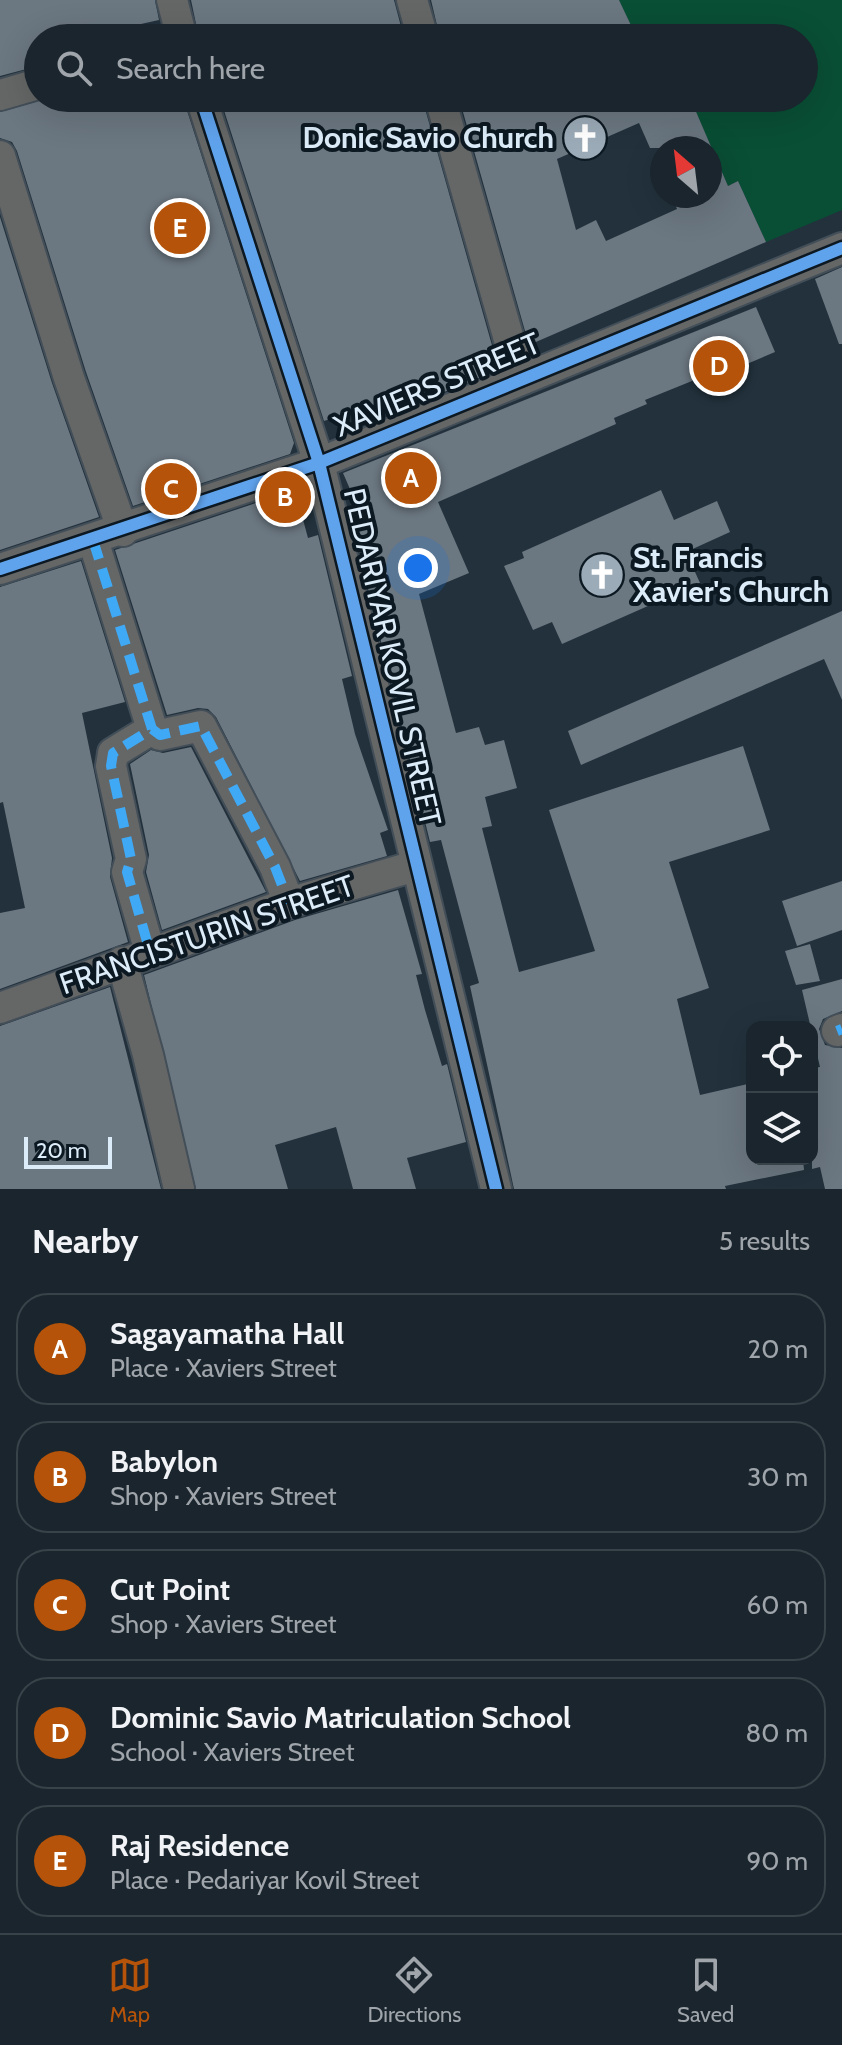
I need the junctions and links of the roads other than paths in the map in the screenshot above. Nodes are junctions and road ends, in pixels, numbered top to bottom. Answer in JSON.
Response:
{"nodes":[{"id":1,"x":172,"y":0,"type":"edge"},
{"id":2,"x":412,"y":0,"type":"edge"},
{"id":3,"x":178,"y":24,"type":"edge"},
{"id":4,"x":419,"y":24,"type":"edge"},
{"id":5,"x":24,"y":88,"type":"edge"},
{"id":6,"x":0,"y":95,"type":"edge"},
{"id":7,"x":206,"y":112,"type":"edge"},
{"id":8,"x":444,"y":112,"type":"edge"},
{"id":9,"x":0,"y":156,"type":"edge"},
{"id":10,"x":842,"y":248,"type":"edge"},
{"id":11,"x":520,"y":378,"type":"junction"},
{"id":12,"x":319,"y":463,"type":"junction"},
{"id":13,"x":123,"y":531,"type":"junction"},
{"id":14,"x":93,"y":540,"type":"junction"},
{"id":15,"x":0,"y":569,"type":"edge"},
{"id":16,"x":152,"y":729,"type":"junction"},
{"id":17,"x":415,"y":866,"type":"junction"},
{"id":18,"x":289,"y":903,"type":"junction"},
{"id":19,"x":136,"y":957,"type":"junction"},
{"id":20,"x":0,"y":1008,"type":"edge"},
{"id":21,"x":179,"y":1189,"type":"edge"},
{"id":22,"x":496,"y":1189,"type":"edge"}],
"edges":[{"from":1,"to":3,"type":"street"},
{"from":2,"to":4,"type":"street"},
{"from":5,"to":6,"type":"street"},
{"from":7,"to":12,"type":"street","name":"PEDARIYAR KOVIL STREET"},
{"from":8,"to":11,"type":"street"},
{"from":9,"to":13,"type":"street"},
{"from":10,"to":11,"type":"street","name":"XAVIERS STREET"},
{"from":11,"to":12,"type":"street","name":"XAVIERS STREET"},
{"from":12,"to":13,"type":"street","name":"XAVIERS STREET"},
{"from":12,"to":17,"type":"street","name":"PEDARIYAR KOVIL STREET"},
{"from":13,"to":14,"type":"street","name":"XAVIERS STREET"},
{"from":14,"to":15,"type":"street","name":"XAVIERS STREET"},
{"from":14,"to":16,"type":"street"},
{"from":16,"to":18,"type":"street"},
{"from":16,"to":19,"type":"street"},
{"from":17,"to":18,"type":"street","name":"FRANCISTURIN STREET"},
{"from":17,"to":22,"type":"street","name":"PEDARIYAR KOVIL STREET"},
{"from":18,"to":19,"type":"street","name":"FRANCISTURIN STREET"},
{"from":19,"to":20,"type":"street","name":"FRANCISTURIN STREET"},
{"from":19,"to":21,"type":"street"}]}
